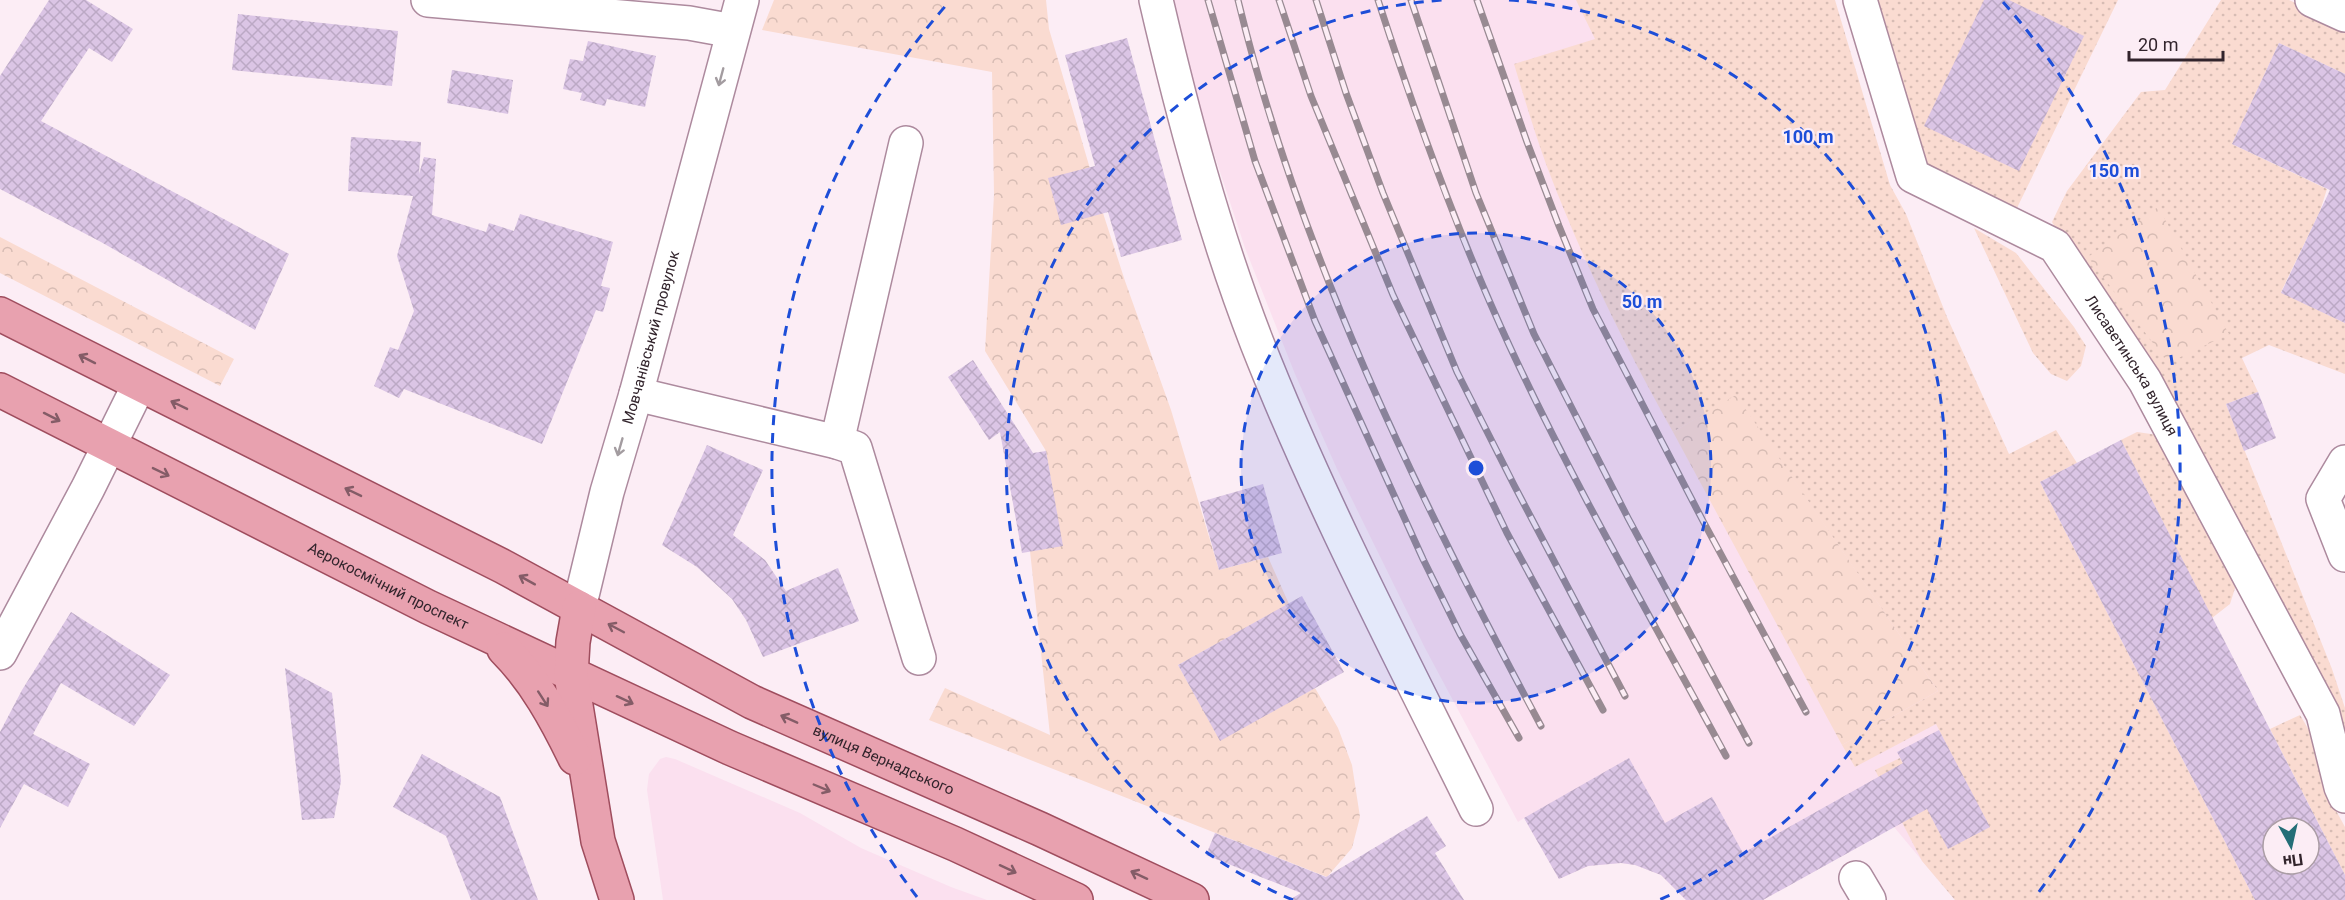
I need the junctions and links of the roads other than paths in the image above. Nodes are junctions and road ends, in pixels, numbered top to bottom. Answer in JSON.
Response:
{"nodes":[{"id":1,"x":428,"y":0,"type":"edge"},
{"id":2,"x":742,"y":0,"type":"edge"},
{"id":3,"x":1156,"y":0,"type":"edge"},
{"id":4,"x":1860,"y":0,"type":"edge"},
{"id":5,"x":2312,"y":0,"type":"edge"},
{"id":6,"x":2345,"y":15,"type":"edge"},
{"id":7,"x":733,"y":31,"type":"junction"},
{"id":8,"x":906,"y":143,"type":"dead end"},
{"id":9,"x":0,"y":314,"type":"edge"},
{"id":10,"x":139,"y":385,"type":"junction"},
{"id":11,"x":0,"y":390,"type":"edge"},
{"id":12,"x":636,"y":393,"type":"junction"},
{"id":13,"x":837,"y":442,"type":"junction"},
{"id":14,"x":109,"y":446,"type":"junction"},
{"id":15,"x":2345,"y":462,"type":"edge"},
{"id":16,"x":2345,"y":555,"type":"edge"},
{"id":17,"x":579,"y":608,"type":"junction"},
{"id":18,"x":493,"y":638,"type":"junction"},
{"id":19,"x":0,"y":654,"type":"edge"},
{"id":20,"x":919,"y":658,"type":"dead end"},
{"id":21,"x":572,"y":675,"type":"junction"},
{"id":22,"x":588,"y":784,"type":"junction"},
{"id":23,"x":2345,"y":796,"type":"edge"},
{"id":24,"x":1476,"y":810,"type":"dead end"},
{"id":25,"x":617,"y":900,"type":"edge"},
{"id":26,"x":1076,"y":900,"type":"edge"},
{"id":27,"x":1192,"y":900,"type":"edge"}],
"edges":[{"from":1,"to":7,"type":"street"},
{"from":2,"to":7,"type":"street","name":"Мовчанівський провулок"},
{"from":3,"to":24,"type":"street"},
{"from":4,"to":23,"type":"street","name":"Лисаветинська вулиця"},
{"from":5,"to":6,"type":"street"},
{"from":7,"to":12,"type":"street","name":"Мовчанівський провулок","one_way":true},
{"from":8,"to":13,"type":"street"},
{"from":10,"to":9,"type":"main road","one_way":true},
{"from":10,"to":14,"type":"street"},
{"from":17,"to":10,"type":"main road","one_way":true},
{"from":11,"to":14,"type":"main road","name":"Аерокосмічний проспект","one_way":true},
{"from":12,"to":13,"type":"street"},
{"from":12,"to":17,"type":"street","name":"Мовчанівський провулок","one_way":true},
{"from":13,"to":20,"type":"street"},
{"from":14,"to":18,"type":"main road","name":"Аерокосмічний проспект","one_way":true},
{"from":14,"to":19,"type":"street"},
{"from":15,"to":16,"type":"street"},
{"from":17,"to":21,"type":"main road","name":"Мовчанівський провулок"},
{"from":27,"to":17,"type":"main road","name":"вулиця Вернадського","one_way":true},
{"from":18,"to":21,"type":"main road","name":"Аерокосмічний проспект"},
{"from":18,"to":22,"type":"main road","one_way":true},
{"from":21,"to":22,"type":"main road"},
{"from":21,"to":26,"type":"main road","one_way":true},
{"from":22,"to":25,"type":"main road"}]}
